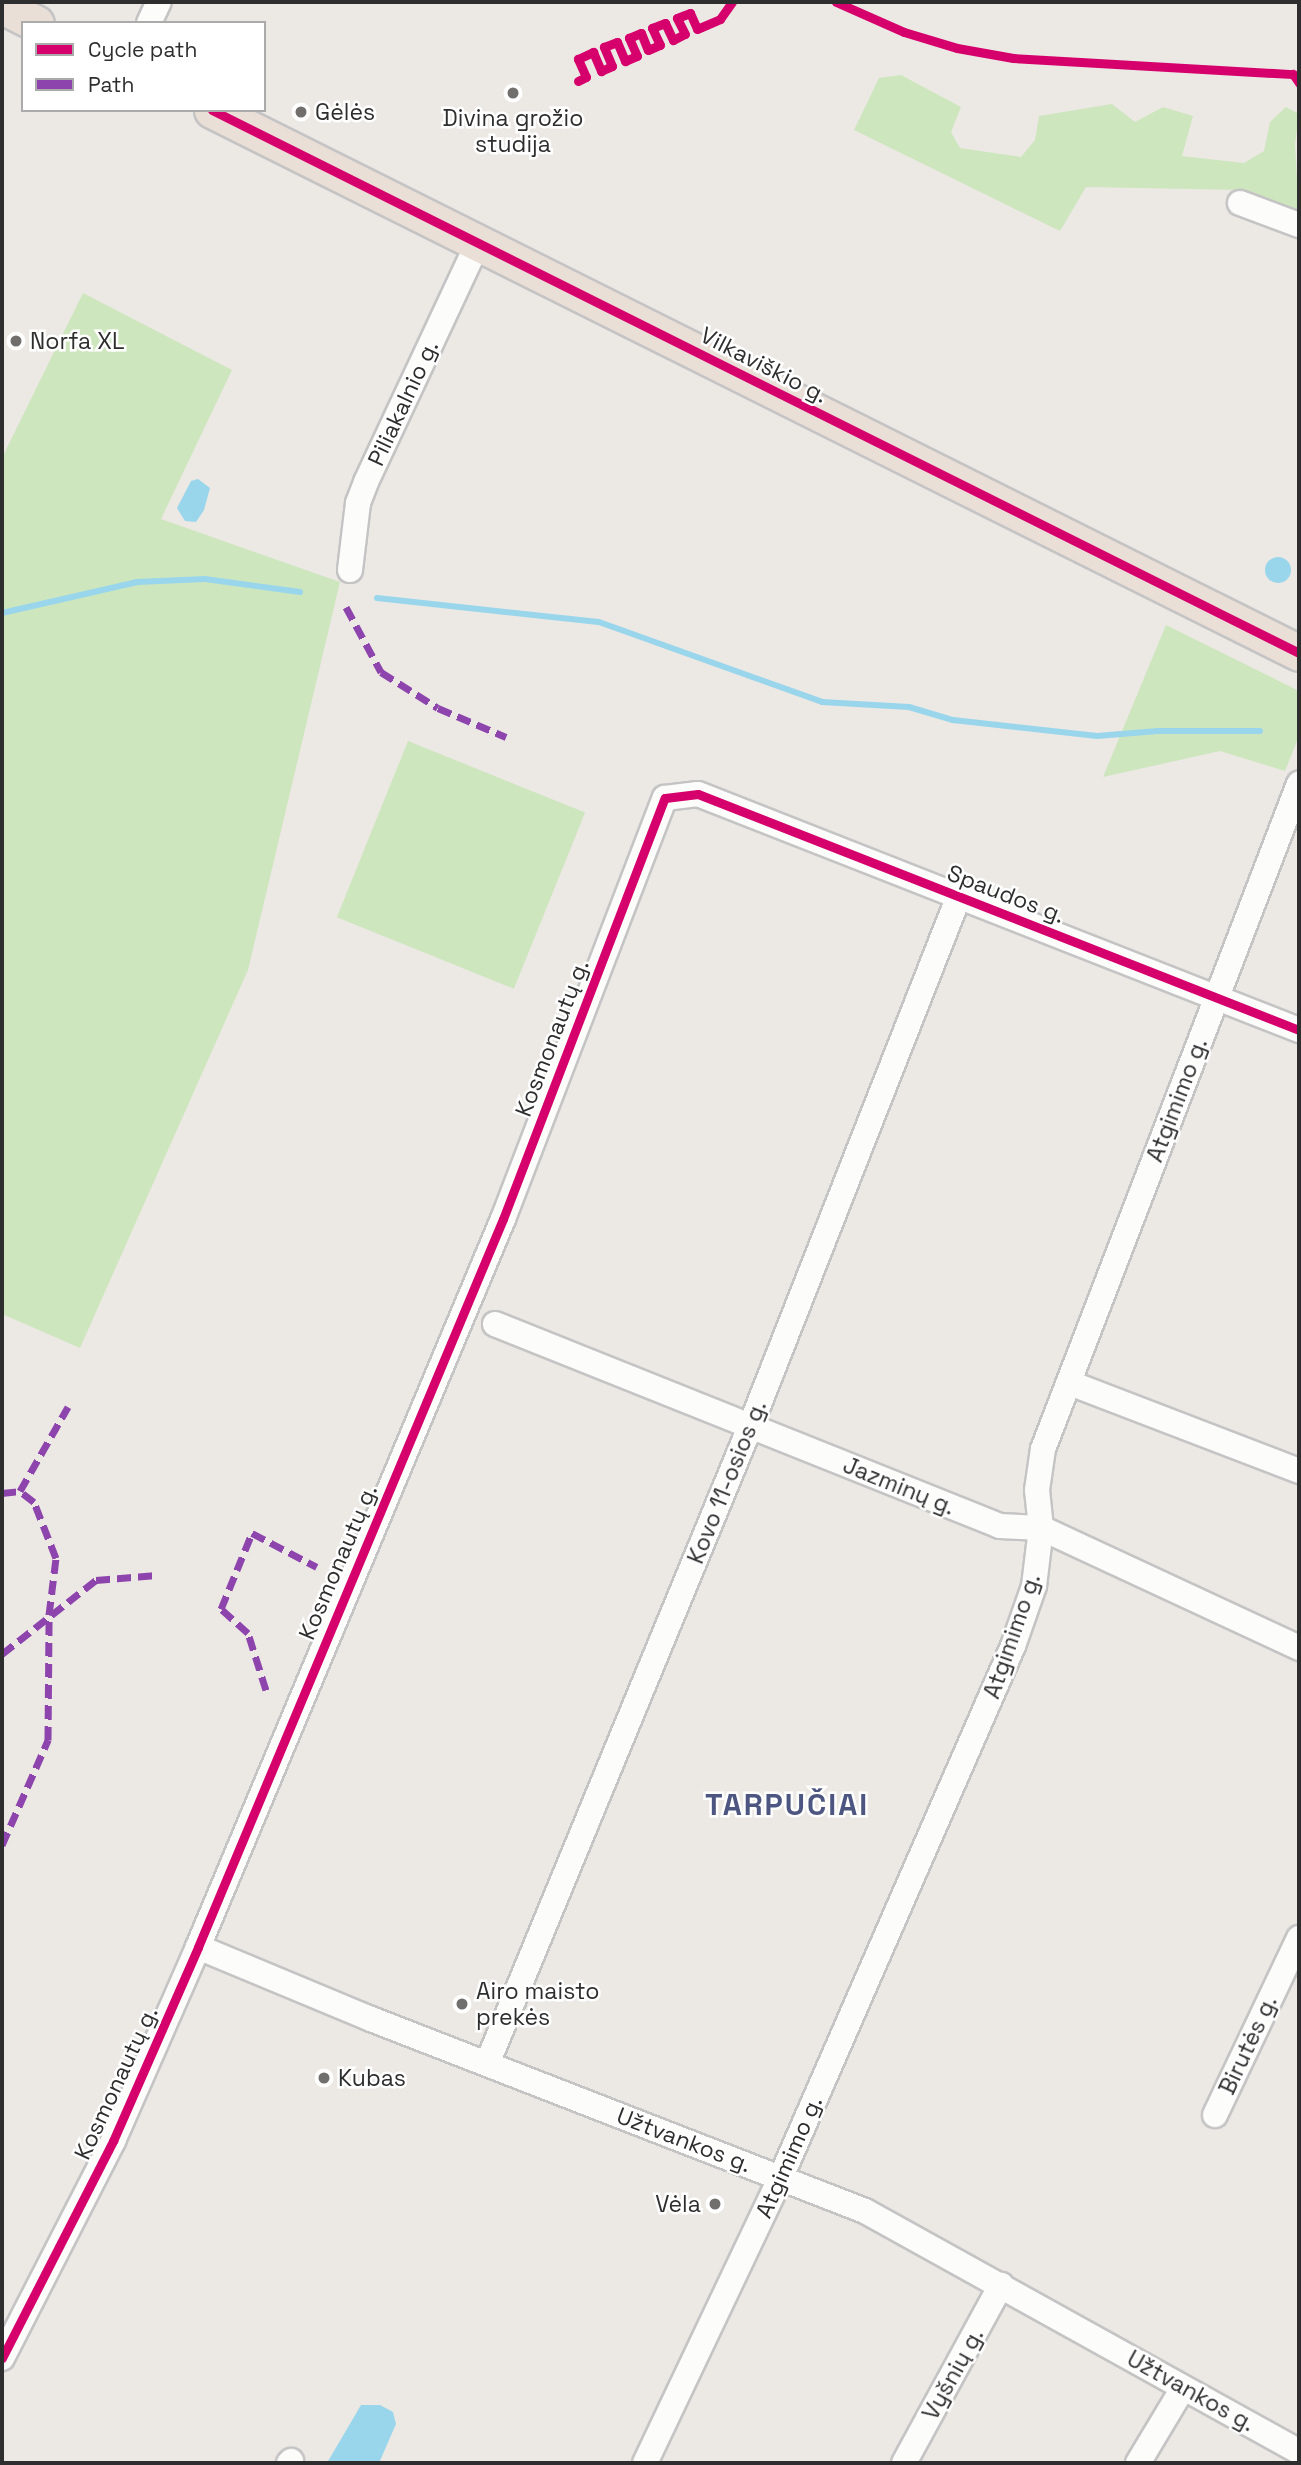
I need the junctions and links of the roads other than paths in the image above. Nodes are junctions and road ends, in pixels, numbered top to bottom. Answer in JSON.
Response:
{"nodes":[{"id":1,"x":159,"y":2,"type":"edge"},
{"id":2,"x":2,"y":6,"type":"edge"},
{"id":3,"x":32,"y":21,"type":"edge"},
{"id":4,"x":150,"y":21,"type":"edge"},
{"id":5,"x":216,"y":112,"type":"edge"},
{"id":6,"x":1240,"y":203,"type":"dead end"},
{"id":7,"x":1299,"y":225,"type":"edge"},
{"id":8,"x":478,"y":243,"type":"junction"},
{"id":9,"x":350,"y":570,"type":"dead end"},
{"id":10,"x":1299,"y":653,"type":"edge"},
{"id":11,"x":1299,"y":784,"type":"edge"},
{"id":12,"x":698,"y":794,"type":"joint"},
{"id":13,"x":959,"y":896,"type":"junction"},
{"id":14,"x":1216,"y":998,"type":"junction"},
{"id":15,"x":1299,"y":1030,"type":"edge"},
{"id":16,"x":495,"y":1324,"type":"dead end"},
{"id":17,"x":1070,"y":1383,"type":"junction"},
{"id":18,"x":750,"y":1427,"type":"junction"},
{"id":19,"x":1299,"y":1471,"type":"edge"},
{"id":20,"x":1041,"y":1528,"type":"junction"},
{"id":21,"x":1299,"y":1648,"type":"edge"},
{"id":22,"x":1299,"y":1938,"type":"edge"},
{"id":23,"x":198,"y":1947,"type":"junction"},
{"id":24,"x":487,"y":2064,"type":"junction"},
{"id":25,"x":1215,"y":2115,"type":"dead end"},
{"id":26,"x":781,"y":2177,"type":"junction"},
{"id":27,"x":1001,"y":2284,"type":"junction"},
{"id":28,"x":2,"y":2358,"type":"edge"},
{"id":29,"x":1182,"y":2388,"type":"junction"},
{"id":30,"x":1299,"y":2452,"type":"edge"},
{"id":31,"x":645,"y":2463,"type":"edge"},
{"id":32,"x":904,"y":2463,"type":"edge"},
{"id":33,"x":1138,"y":2463,"type":"edge"}],
"edges":[{"from":1,"to":4,"type":"street"},
{"from":2,"to":3,"type":"highway"},
{"from":5,"to":8,"type":"highway","name":"Vilkaviškio g."},
{"from":6,"to":7,"type":"street"},
{"from":8,"to":9,"type":"street","name":"Piliakalnio g."},
{"from":8,"to":10,"type":"highway","name":"Vilkaviškio g."},
{"from":11,"to":14,"type":"street","name":"Atgimimo g."},
{"from":12,"to":13,"type":"street","name":"Spaudos g."},
{"from":12,"to":23,"type":"street","name":"Kosmonautų g."},
{"from":13,"to":14,"type":"street","name":"Spaudos g."},
{"from":13,"to":18,"type":"street","name":"Kovo 11-osios g."},
{"from":14,"to":15,"type":"street","name":"Spaudos g."},
{"from":14,"to":17,"type":"street","name":"Atgimimo g."},
{"from":16,"to":18,"type":"street","name":"Jazminų g."},
{"from":17,"to":19,"type":"street"},
{"from":17,"to":20,"type":"street","name":"Atgimimo g."},
{"from":18,"to":20,"type":"street","name":"Jazminų g."},
{"from":18,"to":24,"type":"street","name":"Kovo 11-osios g."},
{"from":20,"to":21,"type":"street","name":"Jazminų g."},
{"from":20,"to":26,"type":"street","name":"Atgimimo g."},
{"from":22,"to":25,"type":"street","name":"Birutės g."},
{"from":23,"to":24,"type":"street","name":"Užtvankos g."},
{"from":23,"to":28,"type":"street","name":"Kosmonautų g."},
{"from":24,"to":26,"type":"street","name":"Užtvankos g."},
{"from":26,"to":27,"type":"street","name":"Užtvankos g."},
{"from":26,"to":31,"type":"street","name":"Atgimimo g."},
{"from":27,"to":29,"type":"street","name":"Užtvankos g."},
{"from":27,"to":32,"type":"street","name":"Vyšnių g."},
{"from":29,"to":30,"type":"street","name":"Užtvankos g."},
{"from":29,"to":33,"type":"street"}]}
